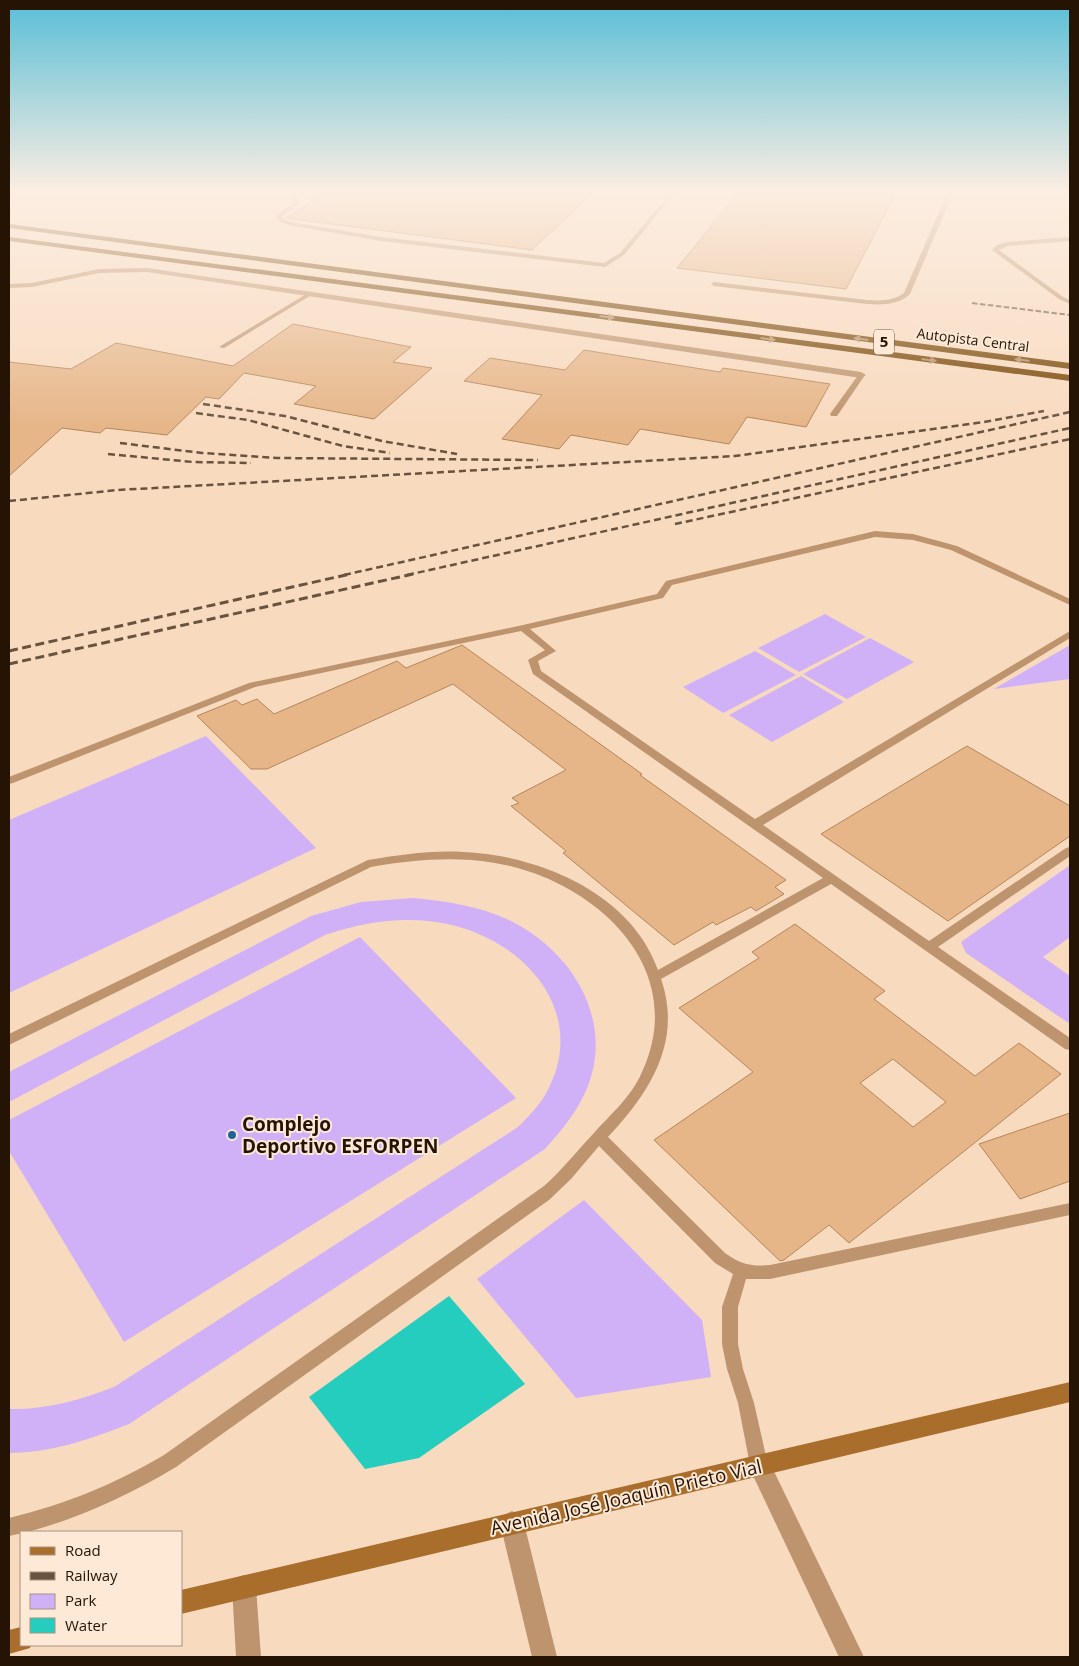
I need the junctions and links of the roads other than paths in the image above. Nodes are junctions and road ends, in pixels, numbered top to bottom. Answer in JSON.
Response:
{"nodes":[{"id":1,"x":103,"y":271,"type":"edge"},
{"id":2,"x":148,"y":271,"type":"edge"},
{"id":3,"x":251,"y":271,"type":"edge"},
{"id":4,"x":349,"y":271,"type":"edge"},
{"id":5,"x":917,"y":271,"type":"edge"},
{"id":6,"x":1024,"y":271,"type":"edge"},
{"id":7,"x":714,"y":284,"type":"dead end"},
{"id":8,"x":9,"y":286,"type":"edge"},
{"id":9,"x":310,"y":294,"type":"junction"},
{"id":10,"x":1070,"y":302,"type":"edge"},
{"id":11,"x":222,"y":347,"type":"dead end"},
{"id":12,"x":1070,"y":366,"type":"edge"},
{"id":13,"x":861,"y":375,"type":"joint"},
{"id":14,"x":1070,"y":378,"type":"edge"},
{"id":15,"x":834,"y":414,"type":"dead end"},
{"id":16,"x":1070,"y":602,"type":"edge"},
{"id":17,"x":523,"y":628,"type":"junction"},
{"id":18,"x":1070,"y":634,"type":"edge"},
{"id":19,"x":9,"y":781,"type":"edge"},
{"id":20,"x":754,"y":825,"type":"junction"},
{"id":21,"x":1070,"y":851,"type":"edge"},
{"id":22,"x":831,"y":879,"type":"junction"},
{"id":23,"x":929,"y":947,"type":"junction"},
{"id":24,"x":655,"y":977,"type":"junction"},
{"id":25,"x":9,"y":1040,"type":"edge"},
{"id":26,"x":1070,"y":1045,"type":"edge"},
{"id":27,"x":599,"y":1137,"type":"junction"},
{"id":28,"x":1070,"y":1209,"type":"edge"},
{"id":29,"x":742,"y":1272,"type":"junction"},
{"id":30,"x":1070,"y":1392,"type":"edge"},
{"id":31,"x":760,"y":1465,"type":"junction"},
{"id":32,"x":512,"y":1523,"type":"junction"},
{"id":33,"x":9,"y":1527,"type":"edge"},
{"id":34,"x":244,"y":1587,"type":"junction"},
{"id":35,"x":182,"y":1602,"type":"edge"},
{"id":36,"x":249,"y":1657,"type":"edge"},
{"id":37,"x":545,"y":1657,"type":"edge"},
{"id":38,"x":852,"y":1657,"type":"edge"}],
"edges":[{"from":1,"to":8,"type":"street"},
{"from":2,"to":9,"type":"street"},
{"from":3,"to":14,"type":"highway","name":"Autopista Central","number":"5","one_way":true},
{"from":12,"to":4,"type":"highway","name":"Autopista Central","number":"5","one_way":true},
{"from":5,"to":7,"type":"lane"},
{"from":6,"to":10,"type":"lane"},
{"from":9,"to":11,"type":"lane"},
{"from":9,"to":13,"type":"street"},
{"from":13,"to":15,"type":"lane"},
{"from":16,"to":17,"type":"lane"},
{"from":17,"to":19,"type":"lane"},
{"from":17,"to":20,"type":"lane"},
{"from":18,"to":20,"type":"lane"},
{"from":20,"to":22,"type":"lane"},
{"from":21,"to":23,"type":"lane"},
{"from":22,"to":23,"type":"lane"},
{"from":22,"to":24,"type":"lane"},
{"from":23,"to":26,"type":"lane"},
{"from":24,"to":25,"type":"lane"},
{"from":24,"to":27,"type":"lane"},
{"from":27,"to":29,"type":"lane"},
{"from":27,"to":33,"type":"lane"},
{"from":28,"to":29,"type":"lane"},
{"from":29,"to":31,"type":"lane"},
{"from":30,"to":31,"type":"main road","name":"Avenida José Joaquín Prieto Vial"},
{"from":31,"to":32,"type":"main road","name":"Avenida José Joaquín Prieto Vial"},
{"from":31,"to":38,"type":"street"},
{"from":32,"to":34,"type":"main road","name":"Avenida José Joaquín Prieto Vial"},
{"from":32,"to":37,"type":"street"},
{"from":34,"to":35,"type":"main road","name":"Avenida José Joaquín Prieto Vial"},
{"from":34,"to":36,"type":"street"}]}
